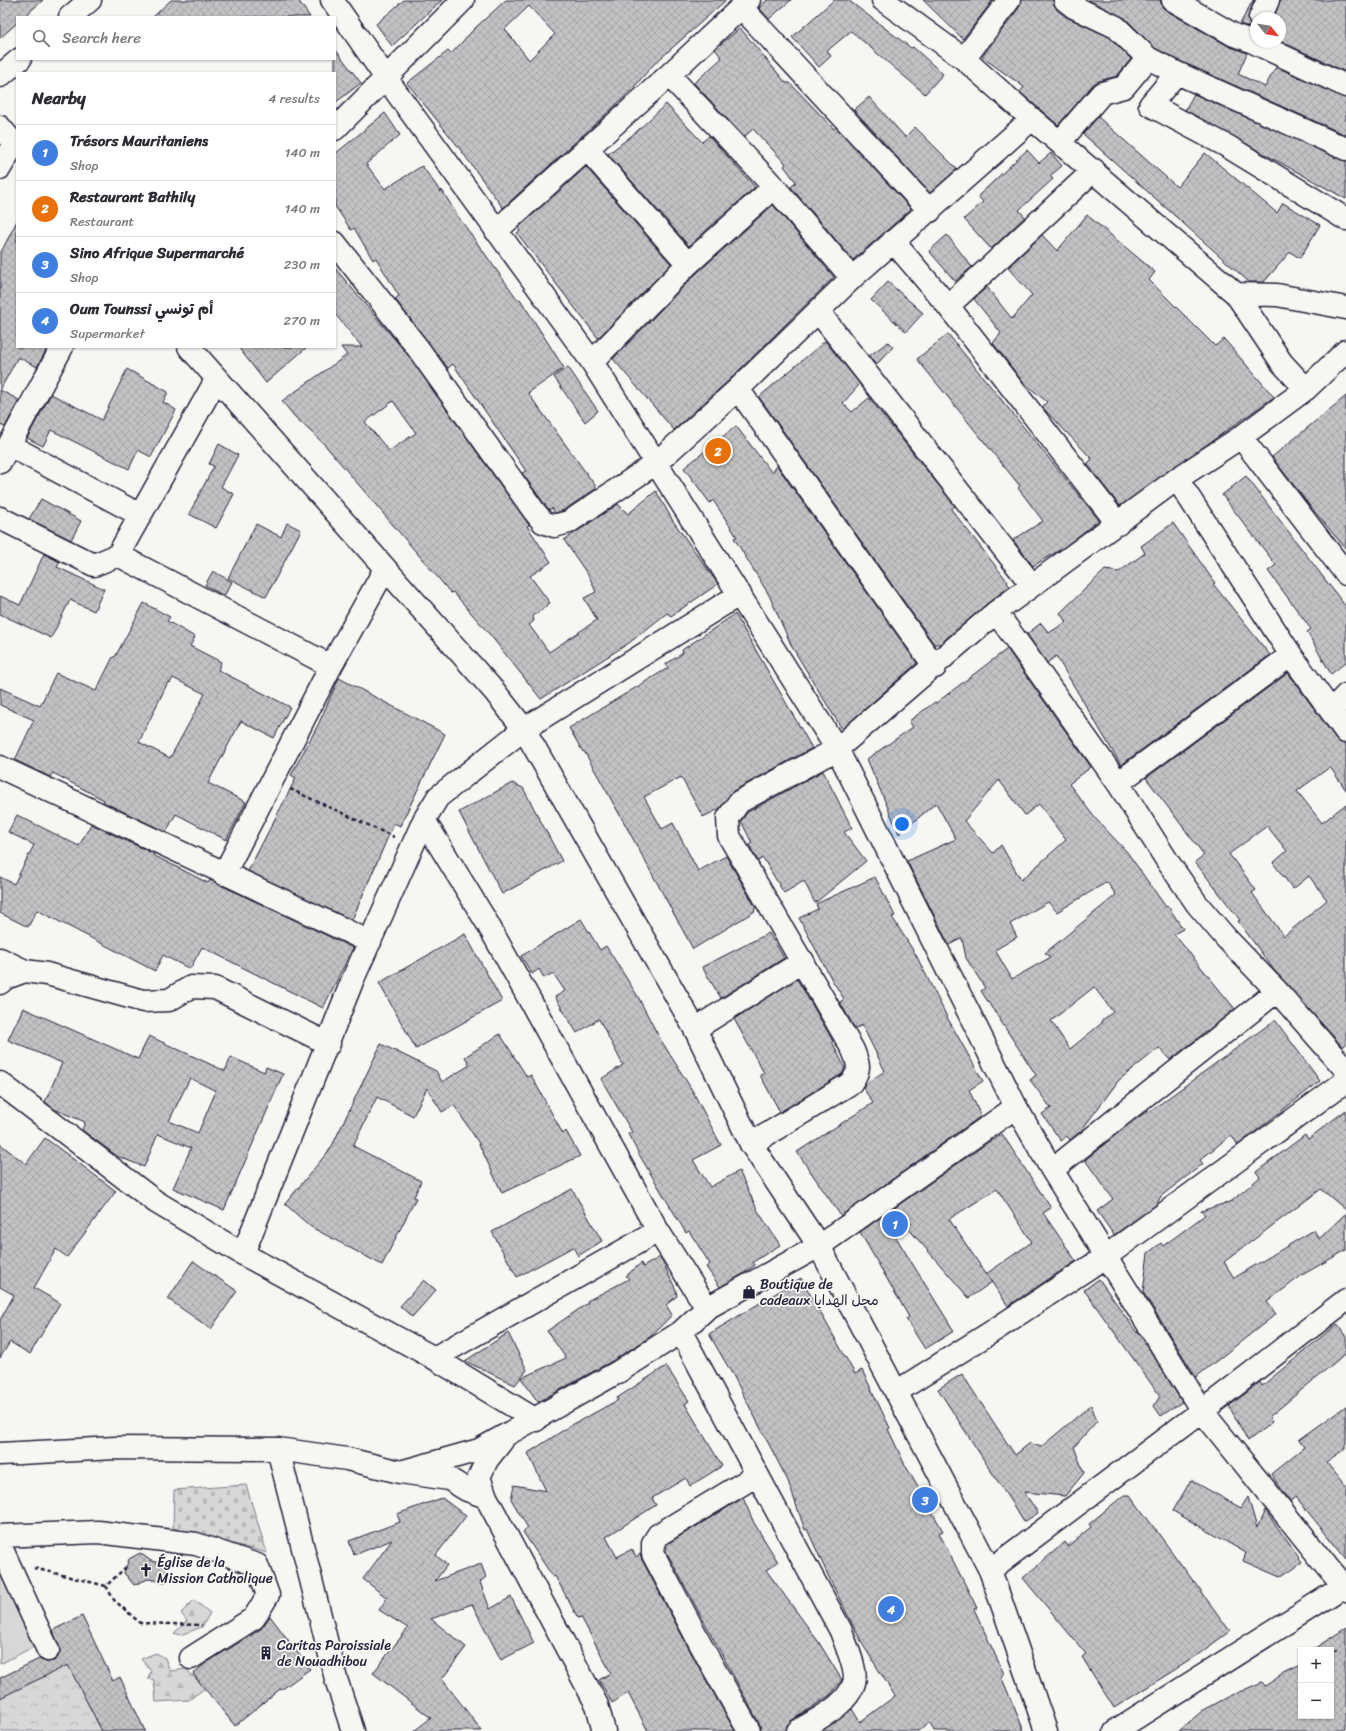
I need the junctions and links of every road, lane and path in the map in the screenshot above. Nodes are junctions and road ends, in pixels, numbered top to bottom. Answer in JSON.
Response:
{"nodes":[{"id":1,"x":90,"y":0,"type":"edge"},
{"id":2,"x":332,"y":0,"type":"edge"},
{"id":3,"x":463,"y":0,"type":"edge"},
{"id":4,"x":883,"y":0,"type":"edge"},
{"id":5,"x":1009,"y":0,"type":"edge"},
{"id":6,"x":1065,"y":0,"type":"edge"},
{"id":7,"x":1173,"y":0,"type":"edge"},
{"id":8,"x":1268,"y":0,"type":"edge"},
{"id":9,"x":745,"y":3,"type":"edge"},
{"id":10,"x":1263,"y":12,"type":"edge"},
{"id":11,"x":71,"y":16,"type":"edge"},
{"id":12,"x":1250,"y":35,"type":"edge"},
{"id":13,"x":1277,"y":48,"type":"edge"},
{"id":14,"x":1148,"y":58,"type":"junction"},
{"id":15,"x":964,"y":59,"type":"junction"},
{"id":16,"x":19,"y":60,"type":"edge"},
{"id":17,"x":1177,"y":73,"type":"junction"},
{"id":18,"x":669,"y":75,"type":"junction"},
{"id":19,"x":0,"y":76,"type":"edge"},
{"id":20,"x":386,"y":78,"type":"junction"},
{"id":21,"x":1346,"y":86,"type":"edge"},
{"id":22,"x":1032,"y":118,"type":"junction"},
{"id":23,"x":336,"y":128,"type":"edge"},
{"id":24,"x":10,"y":139,"type":"edge"},
{"id":25,"x":1060,"y":142,"type":"junction"},
{"id":26,"x":587,"y":149,"type":"junction"},
{"id":27,"x":1346,"y":149,"type":"edge"},
{"id":28,"x":0,"y":168,"type":"edge"},
{"id":29,"x":1094,"y":170,"type":"junction"},
{"id":30,"x":774,"y":187,"type":"junction"},
{"id":31,"x":930,"y":211,"type":"junction"},
{"id":32,"x":1346,"y":219,"type":"edge"},
{"id":33,"x":496,"y":231,"type":"junction"},
{"id":34,"x":893,"y":241,"type":"junction"},
{"id":35,"x":336,"y":245,"type":"edge"},
{"id":36,"x":688,"y":264,"type":"junction"},
{"id":37,"x":852,"y":278,"type":"junction"},
{"id":38,"x":1236,"y":294,"type":"junction"},
{"id":39,"x":948,"y":306,"type":"junction"},
{"id":40,"x":1346,"y":308,"type":"edge"},
{"id":41,"x":818,"y":311,"type":"junction"},
{"id":42,"x":61,"y":348,"type":"edge"},
{"id":43,"x":190,"y":348,"type":"edge"},
{"id":44,"x":1346,"y":352,"type":"edge"},
{"id":45,"x":592,"y":362,"type":"junction"},
{"id":46,"x":216,"y":380,"type":"junction"},
{"id":47,"x":738,"y":389,"type":"junction"},
{"id":48,"x":1306,"y":389,"type":"junction"},
{"id":49,"x":1241,"y":437,"type":"junction"},
{"id":50,"x":4,"y":454,"type":"edge"},
{"id":51,"x":656,"y":463,"type":"junction"},
{"id":52,"x":1177,"y":479,"type":"junction"},
{"id":53,"x":140,"y":515,"type":"junction"},
{"id":54,"x":0,"y":518,"type":"edge"},
{"id":55,"x":1118,"y":524,"type":"junction"},
{"id":56,"x":118,"y":555,"type":"junction"},
{"id":57,"x":385,"y":569,"type":"junction"},
{"id":58,"x":1346,"y":574,"type":"edge"},
{"id":59,"x":1032,"y":585,"type":"junction"},
{"id":60,"x":740,"y":594,"type":"junction"},
{"id":61,"x":996,"y":612,"type":"junction"},
{"id":62,"x":1291,"y":655,"type":"junction"},
{"id":63,"x":331,"y":666,"type":"junction"},
{"id":64,"x":935,"y":667,"type":"junction"},
{"id":65,"x":1346,"y":695,"type":"edge"},
{"id":66,"x":1330,"y":711,"type":"junction"},
{"id":67,"x":524,"y":729,"type":"junction"},
{"id":68,"x":1346,"y":732,"type":"edge"},
{"id":69,"x":837,"y":749,"type":"junction"},
{"id":70,"x":0,"y":767,"type":"edge"},
{"id":71,"x":272,"y":780,"type":"junction"},
{"id":72,"x":1118,"y":783,"type":"junction"},
{"id":73,"x":424,"y":820,"type":"junction"},
{"id":74,"x":413,"y":845,"type":"junction"},
{"id":75,"x":224,"y":874,"type":"junction"},
{"id":76,"x":370,"y":942,"type":"junction"},
{"id":77,"x":0,"y":959,"type":"edge"},
{"id":78,"x":803,"y":961,"type":"junction"},
{"id":79,"x":25,"y":971,"type":"junction"},
{"id":80,"x":0,"y":983,"type":"edge"},
{"id":81,"x":1277,"y":991,"type":"junction"},
{"id":82,"x":695,"y":1029,"type":"junction"},
{"id":83,"x":329,"y":1044,"type":"junction"},
{"id":84,"x":1346,"y":1070,"type":"edge"},
{"id":85,"x":1346,"y":1081,"type":"edge"},
{"id":86,"x":0,"y":1083,"type":"edge"},
{"id":87,"x":1016,"y":1107,"type":"junction"},
{"id":88,"x":751,"y":1144,"type":"junction"},
{"id":89,"x":1052,"y":1170,"type":"junction"},
{"id":90,"x":658,"y":1231,"type":"junction"},
{"id":91,"x":818,"y":1246,"type":"junction"},
{"id":92,"x":242,"y":1254,"type":"junction"},
{"id":93,"x":1105,"y":1256,"type":"junction"},
{"id":94,"x":1346,"y":1300,"type":"edge"},
{"id":95,"x":707,"y":1308,"type":"junction"},
{"id":96,"x":681,"y":1332,"type":"junction"},
{"id":97,"x":434,"y":1358,"type":"junction"},
{"id":98,"x":896,"y":1392,"type":"junction"},
{"id":99,"x":1202,"y":1411,"type":"junction"},
{"id":100,"x":536,"y":1420,"type":"junction"},
{"id":101,"x":506,"y":1436,"type":"junction"},
{"id":102,"x":278,"y":1449,"type":"junction"},
{"id":103,"x":0,"y":1454,"type":"edge"},
{"id":104,"x":400,"y":1472,"type":"junction"},
{"id":105,"x":757,"y":1475,"type":"junction"},
{"id":106,"x":486,"y":1497,"type":"junction"},
{"id":107,"x":0,"y":1536,"type":"edge"},
{"id":108,"x":0,"y":1545,"type":"edge"},
{"id":109,"x":126,"y":1567,"type":"dead end"},
{"id":110,"x":33,"y":1568,"type":"dead end"},
{"id":111,"x":990,"y":1570,"type":"junction"},
{"id":112,"x":106,"y":1586,"type":"junction"},
{"id":113,"x":1345,"y":1587,"type":"edge"},
{"id":114,"x":209,"y":1626,"type":"dead end"},
{"id":115,"x":48,"y":1650,"type":"dead end"},
{"id":116,"x":191,"y":1658,"type":"dead end"},
{"id":117,"x":353,"y":1731,"type":"edge"},
{"id":118,"x":604,"y":1731,"type":"edge"},
{"id":119,"x":749,"y":1731,"type":"edge"},
{"id":120,"x":798,"y":1731,"type":"edge"},
{"id":121,"x":1046,"y":1731,"type":"edge"},
{"id":122,"x":1115,"y":1731,"type":"edge"}],
"edges":[{"from":1,"to":11,"type":"main road"},
{"from":2,"to":20,"type":"main road"},
{"from":3,"to":20,"type":"main road"},
{"from":4,"to":15,"type":"main road"},
{"from":5,"to":15,"type":"main road"},
{"from":6,"to":14,"type":"main road"},
{"from":7,"to":12,"type":"main road"},
{"from":8,"to":10,"type":"main road"},
{"from":9,"to":18,"type":"main road"},
{"from":9,"to":31,"type":"main road"},
{"from":13,"to":21,"type":"main road"},
{"from":14,"to":17,"type":"main road"},
{"from":14,"to":25,"type":"main road"},
{"from":15,"to":22,"type":"main road"},
{"from":16,"to":19,"type":"main road"},
{"from":17,"to":27,"type":"main road"},
{"from":17,"to":32,"type":"main road"},
{"from":18,"to":26,"type":"main road"},
{"from":18,"to":30,"type":"main road"},
{"from":20,"to":23,"type":"main road"},
{"from":20,"to":33,"type":"main road"},
{"from":22,"to":25,"type":"main road"},
{"from":22,"to":31,"type":"main road"},
{"from":24,"to":28,"type":"main road"},
{"from":25,"to":29,"type":"main road"},
{"from":26,"to":33,"type":"main road"},
{"from":26,"to":36,"type":"main road"},
{"from":29,"to":38,"type":"main road"},
{"from":29,"to":39,"type":"main road"},
{"from":30,"to":36,"type":"main road"},
{"from":30,"to":37,"type":"main road"},
{"from":31,"to":34,"type":"main road"},
{"from":33,"to":45,"type":"main road"},
{"from":34,"to":37,"type":"main road"},
{"from":34,"to":39,"type":"main road"},
{"from":35,"to":51,"type":"main road"},
{"from":36,"to":45,"type":"main road"},
{"from":37,"to":41,"type":"main road"},
{"from":38,"to":40,"type":"main road"},
{"from":38,"to":48,"type":"main road"},
{"from":39,"to":55,"type":"main road"},
{"from":41,"to":47,"type":"main road"},
{"from":41,"to":59,"type":"main road"},
{"from":42,"to":50,"type":"main road"},
{"from":43,"to":46,"type":"main road"},
{"from":44,"to":48,"type":"main road"},
{"from":45,"to":51,"type":"main road"},
{"from":46,"to":53,"type":"main road"},
{"from":46,"to":57,"type":"main road"},
{"from":47,"to":51,"type":"main road"},
{"from":47,"to":64,"type":"main road"},
{"from":48,"to":49,"type":"main road"},
{"from":49,"to":52,"type":"main road"},
{"from":49,"to":58,"type":"main road"},
{"from":50,"to":53,"type":"main road"},
{"from":51,"to":60,"type":"main road"},
{"from":52,"to":55,"type":"main road"},
{"from":52,"to":62,"type":"main road"},
{"from":53,"to":56,"type":"main road"},
{"from":54,"to":56,"type":"main road"},
{"from":55,"to":59,"type":"main road"},
{"from":56,"to":63,"type":"main road"},
{"from":57,"to":63,"type":"main road"},
{"from":57,"to":67,"type":"main road"},
{"from":59,"to":61,"type":"main road"},
{"from":60,"to":67,"type":"main road"},
{"from":60,"to":69,"type":"main road"},
{"from":61,"to":64,"type":"main road"},
{"from":61,"to":72,"type":"main road"},
{"from":62,"to":66,"type":"main road"},
{"from":62,"to":72,"type":"main road"},
{"from":63,"to":71,"type":"main road"},
{"from":64,"to":69,"type":"main road"},
{"from":65,"to":66,"type":"main road"},
{"from":66,"to":68,"type":"main road"},
{"from":67,"to":73,"type":"main road"},
{"from":67,"to":82,"type":"main road"},
{"from":69,"to":78,"type":"main road"},
{"from":69,"to":87,"type":"main road"},
{"from":70,"to":75,"type":"main road"},
{"from":71,"to":74,"type":"path"},
{"from":71,"to":75,"type":"main road"},
{"from":72,"to":81,"type":"main road"},
{"from":73,"to":74,"type":"main road"},
{"from":73,"to":90,"type":"main road"},
{"from":74,"to":76,"type":"main road"},
{"from":75,"to":76,"type":"main road"},
{"from":76,"to":83,"type":"main road"},
{"from":77,"to":79,"type":"main road"},
{"from":78,"to":82,"type":"main road"},
{"from":78,"to":88,"type":"main road"},
{"from":79,"to":80,"type":"main road"},
{"from":79,"to":83,"type":"main road"},
{"from":81,"to":84,"type":"main road"},
{"from":81,"to":89,"type":"main road"},
{"from":82,"to":88,"type":"main road"},
{"from":83,"to":92,"type":"main road"},
{"from":85,"to":93,"type":"main road"},
{"from":86,"to":92,"type":"main road"},
{"from":87,"to":89,"type":"main road"},
{"from":87,"to":91,"type":"main road"},
{"from":88,"to":91,"type":"main road"},
{"from":89,"to":93,"type":"main road"},
{"from":90,"to":95,"type":"main road"},
{"from":90,"to":97,"type":"main road"},
{"from":91,"to":95,"type":"main road"},
{"from":91,"to":98,"type":"main road"},
{"from":92,"to":97,"type":"main road"},
{"from":93,"to":98,"type":"main road"},
{"from":93,"to":99,"type":"main road"},
{"from":94,"to":99,"type":"main road"},
{"from":95,"to":96,"type":"main road"},
{"from":96,"to":100,"type":"main road"},
{"from":96,"to":105,"type":"main road"},
{"from":97,"to":100,"type":"main road"},
{"from":98,"to":111,"type":"main road"},
{"from":99,"to":111,"type":"main road"},
{"from":99,"to":113,"type":"main road"},
{"from":100,"to":101,"type":"main road"},
{"from":101,"to":104,"type":"main road"},
{"from":101,"to":106,"type":"main road"},
{"from":102,"to":103,"type":"main road"},
{"from":102,"to":104,"type":"main road"},
{"from":102,"to":117,"type":"main road"},
{"from":104,"to":106,"type":"main road"},
{"from":105,"to":119,"type":"main road"},
{"from":105,"to":120,"type":"main road"},
{"from":106,"to":118,"type":"main road"},
{"from":107,"to":116,"type":"main road"},
{"from":108,"to":115,"type":"main road"},
{"from":109,"to":112,"type":"path"},
{"from":110,"to":112,"type":"path"},
{"from":111,"to":121,"type":"main road"},
{"from":112,"to":114,"type":"path"},
{"from":113,"to":122,"type":"main road"}]}
